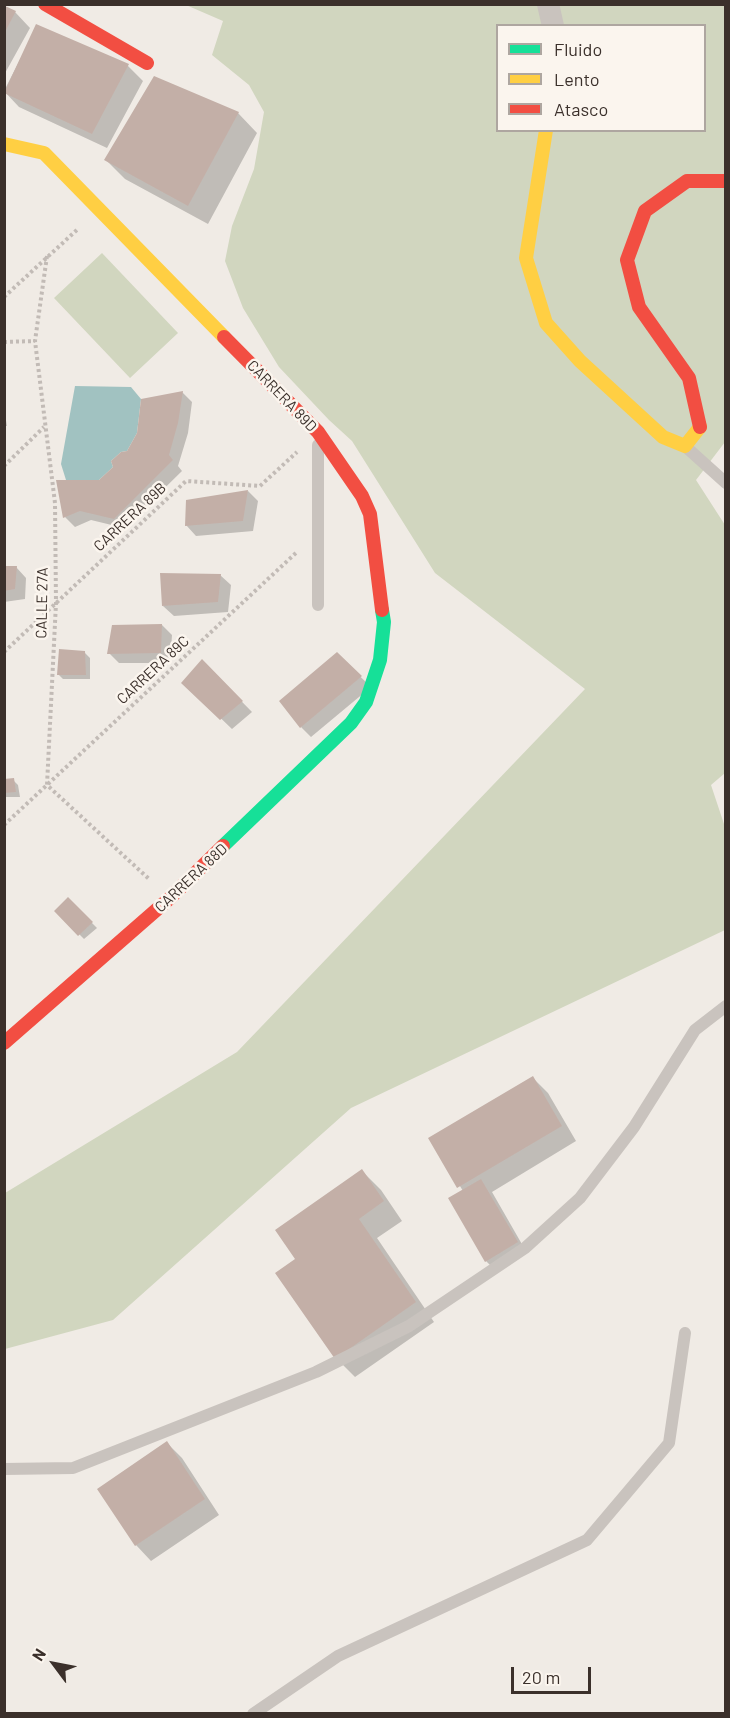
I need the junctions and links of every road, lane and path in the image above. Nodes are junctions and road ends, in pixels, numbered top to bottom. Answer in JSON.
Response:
{"nodes":[{"id":1,"x":45,"y":4,"type":"edge"},
{"id":2,"x":548,"y":4,"type":"edge"},
{"id":3,"x":553,"y":24,"type":"edge"},
{"id":4,"x":147,"y":63,"type":"dead end"},
{"id":5,"x":546,"y":132,"type":"edge"},
{"id":6,"x":4,"y":144,"type":"edge"},
{"id":7,"x":726,"y":181,"type":"edge"},
{"id":8,"x":99,"y":210,"type":"junction"},
{"id":9,"x":47,"y":256,"type":"junction"},
{"id":10,"x":4,"y":297,"type":"edge"},
{"id":11,"x":35,"y":341,"type":"junction"},
{"id":12,"x":4,"y":342,"type":"edge"},
{"id":13,"x":44,"y":427,"type":"junction"},
{"id":14,"x":318,"y":432,"type":"junction"},
{"id":15,"x":685,"y":446,"type":"junction"},
{"id":16,"x":4,"y":466,"type":"edge"},
{"id":17,"x":726,"y":483,"type":"edge"},
{"id":18,"x":318,"y":533,"type":"junction"},
{"id":19,"x":56,"y":603,"type":"junction"},
{"id":20,"x":318,"y":606,"type":"dead end"},
{"id":21,"x":4,"y":652,"type":"edge"},
{"id":22,"x":366,"y":702,"type":"joint"},
{"id":23,"x":47,"y":785,"type":"junction"},
{"id":24,"x":4,"y":825,"type":"edge"},
{"id":25,"x":170,"y":898,"type":"junction"},
{"id":26,"x":726,"y":1006,"type":"edge"},
{"id":27,"x":4,"y":1043,"type":"edge"},
{"id":28,"x":685,"y":1333,"type":"dead end"},
{"id":29,"x":4,"y":1468,"type":"edge"},
{"id":30,"x":253,"y":1713,"type":"edge"}],
"edges":[{"from":1,"to":4,"type":"street"},
{"from":2,"to":3,"type":"street"},
{"from":5,"to":15,"type":"street"},
{"from":6,"to":8,"type":"street","name":"CARRERA 89D"},
{"from":7,"to":15,"type":"street"},
{"from":8,"to":9,"type":"path"},
{"from":8,"to":14,"type":"street","name":"CARRERA 89D"},
{"from":9,"to":10,"type":"path"},
{"from":9,"to":11,"type":"path","name":"CALLE 27A"},
{"from":11,"to":12,"type":"path"},
{"from":11,"to":13,"type":"path","name":"CALLE 27A"},
{"from":13,"to":16,"type":"path"},
{"from":13,"to":19,"type":"path","name":"CALLE 27A"},
{"from":14,"to":18,"type":"lane"},
{"from":14,"to":19,"type":"path","name":"CARRERA 89B"},
{"from":14,"to":22,"type":"street","name":"CARRERA 89D"},
{"from":15,"to":17,"type":"lane"},
{"from":18,"to":20,"type":"lane"},
{"from":18,"to":23,"type":"path","name":"CARRERA 89C"},
{"from":19,"to":21,"type":"path","name":"CARRERA 89B"},
{"from":19,"to":23,"type":"path","name":"CALLE 27A"},
{"from":22,"to":25,"type":"street","name":"CARRERA 88D"},
{"from":23,"to":24,"type":"path","name":"CARRERA 89C"},
{"from":23,"to":25,"type":"path"},
{"from":25,"to":27,"type":"street","name":"CARRERA 88D"},
{"from":26,"to":29,"type":"lane"},
{"from":28,"to":30,"type":"lane"}]}
